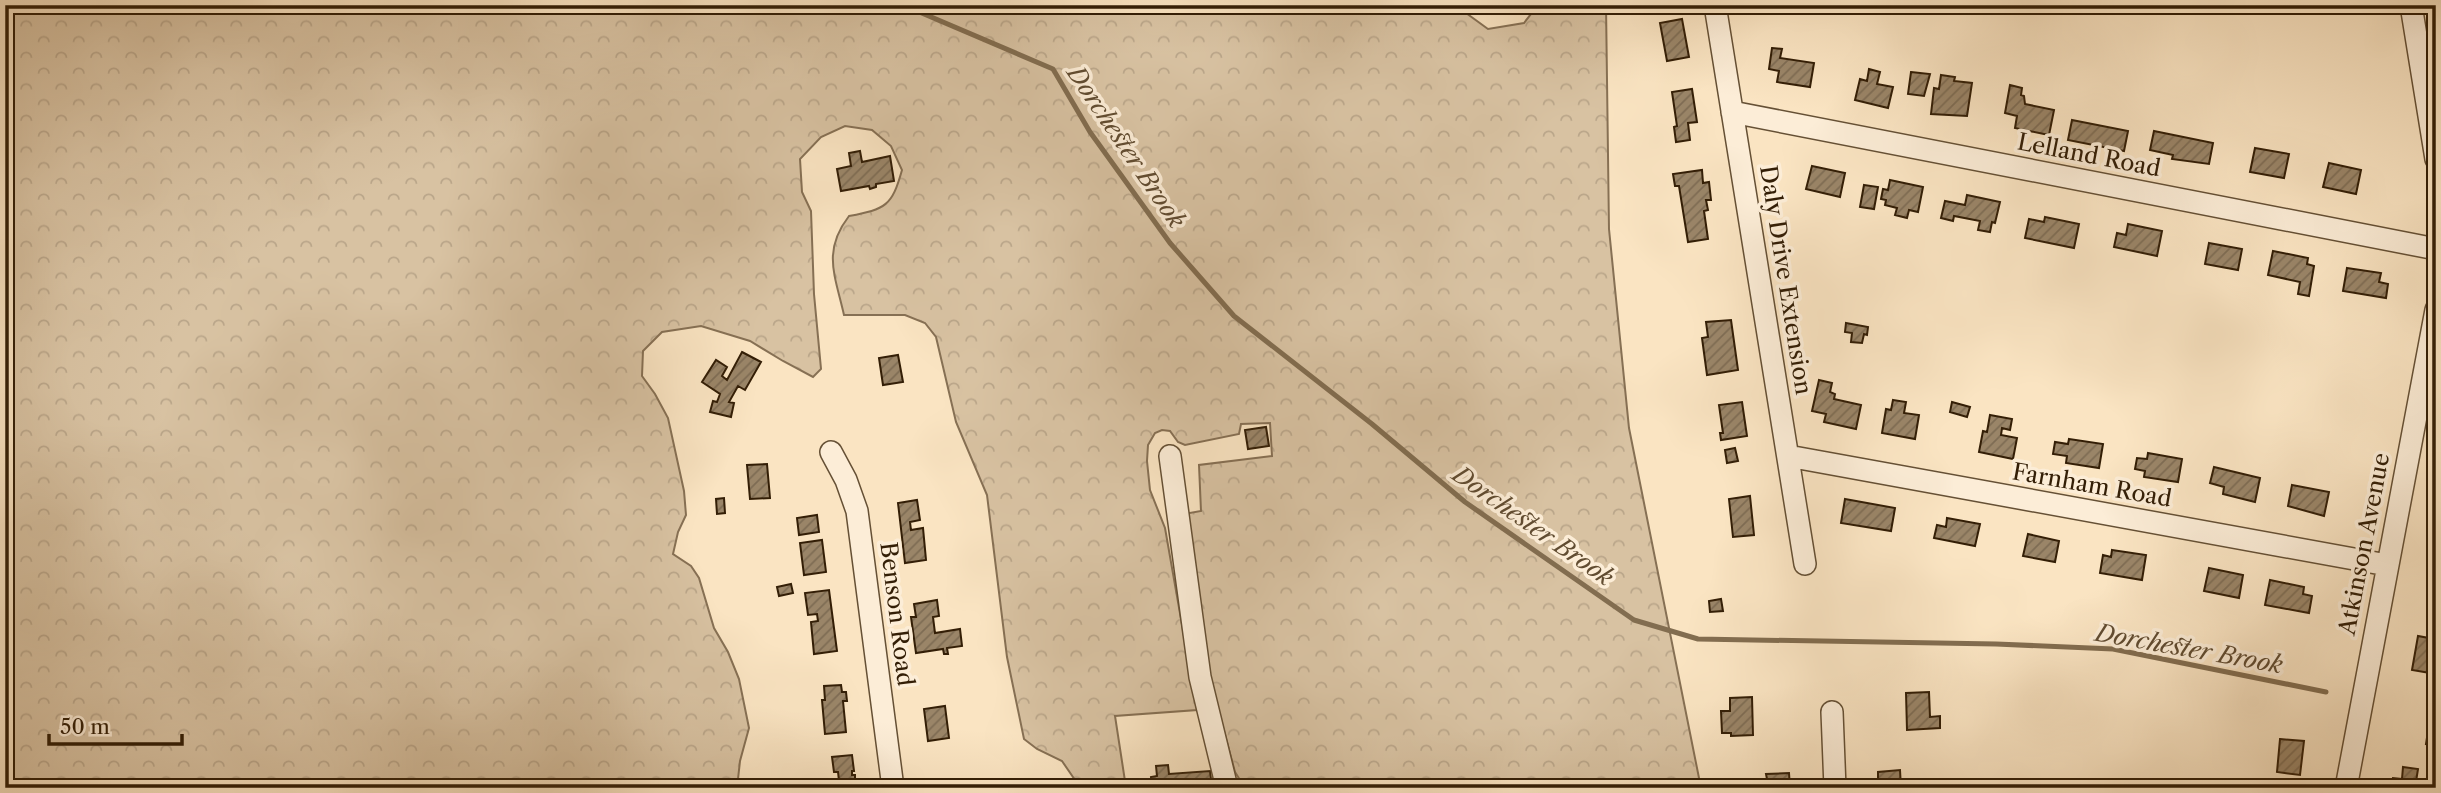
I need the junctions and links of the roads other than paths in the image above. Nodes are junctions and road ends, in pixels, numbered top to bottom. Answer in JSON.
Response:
{"nodes":[{"id":1,"x":1715,"y":5,"type":"edge"},
{"id":2,"x":2411,"y":5,"type":"edge"},
{"id":3,"x":1732,"y":112,"type":"junction"},
{"id":4,"x":2436,"y":159,"type":"edge"},
{"id":5,"x":2436,"y":249,"type":"edge"},
{"id":6,"x":2436,"y":310,"type":"edge"},
{"id":7,"x":831,"y":452,"type":"dead end"},
{"id":8,"x":1170,"y":456,"type":"dead end"},
{"id":9,"x":1788,"y":456,"type":"junction"},
{"id":10,"x":1805,"y":564,"type":"dead end"},
{"id":11,"x":2387,"y":565,"type":"junction"},
{"id":12,"x":1832,"y":712,"type":"dead end"},
{"id":13,"x":892,"y":788,"type":"edge"},
{"id":14,"x":1227,"y":788,"type":"edge"},
{"id":15,"x":1835,"y":788,"type":"edge"},
{"id":16,"x":2346,"y":788,"type":"edge"}],
"edges":[{"from":1,"to":3,"type":"street","name":"Daly Drive Extension"},
{"from":2,"to":4,"type":"street"},
{"from":3,"to":5,"type":"street","name":"Lelland Road"},
{"from":3,"to":9,"type":"street","name":"Daly Drive Extension"},
{"from":6,"to":11,"type":"street","name":"Atkinson Avenue"},
{"from":7,"to":13,"type":"street","name":"Benson Road"},
{"from":8,"to":14,"type":"street"},
{"from":9,"to":10,"type":"street","name":"Daly Drive Extension"},
{"from":9,"to":11,"type":"street","name":"Farnham Road"},
{"from":11,"to":16,"type":"street","name":"Atkinson Avenue"},
{"from":12,"to":15,"type":"street"}]}
